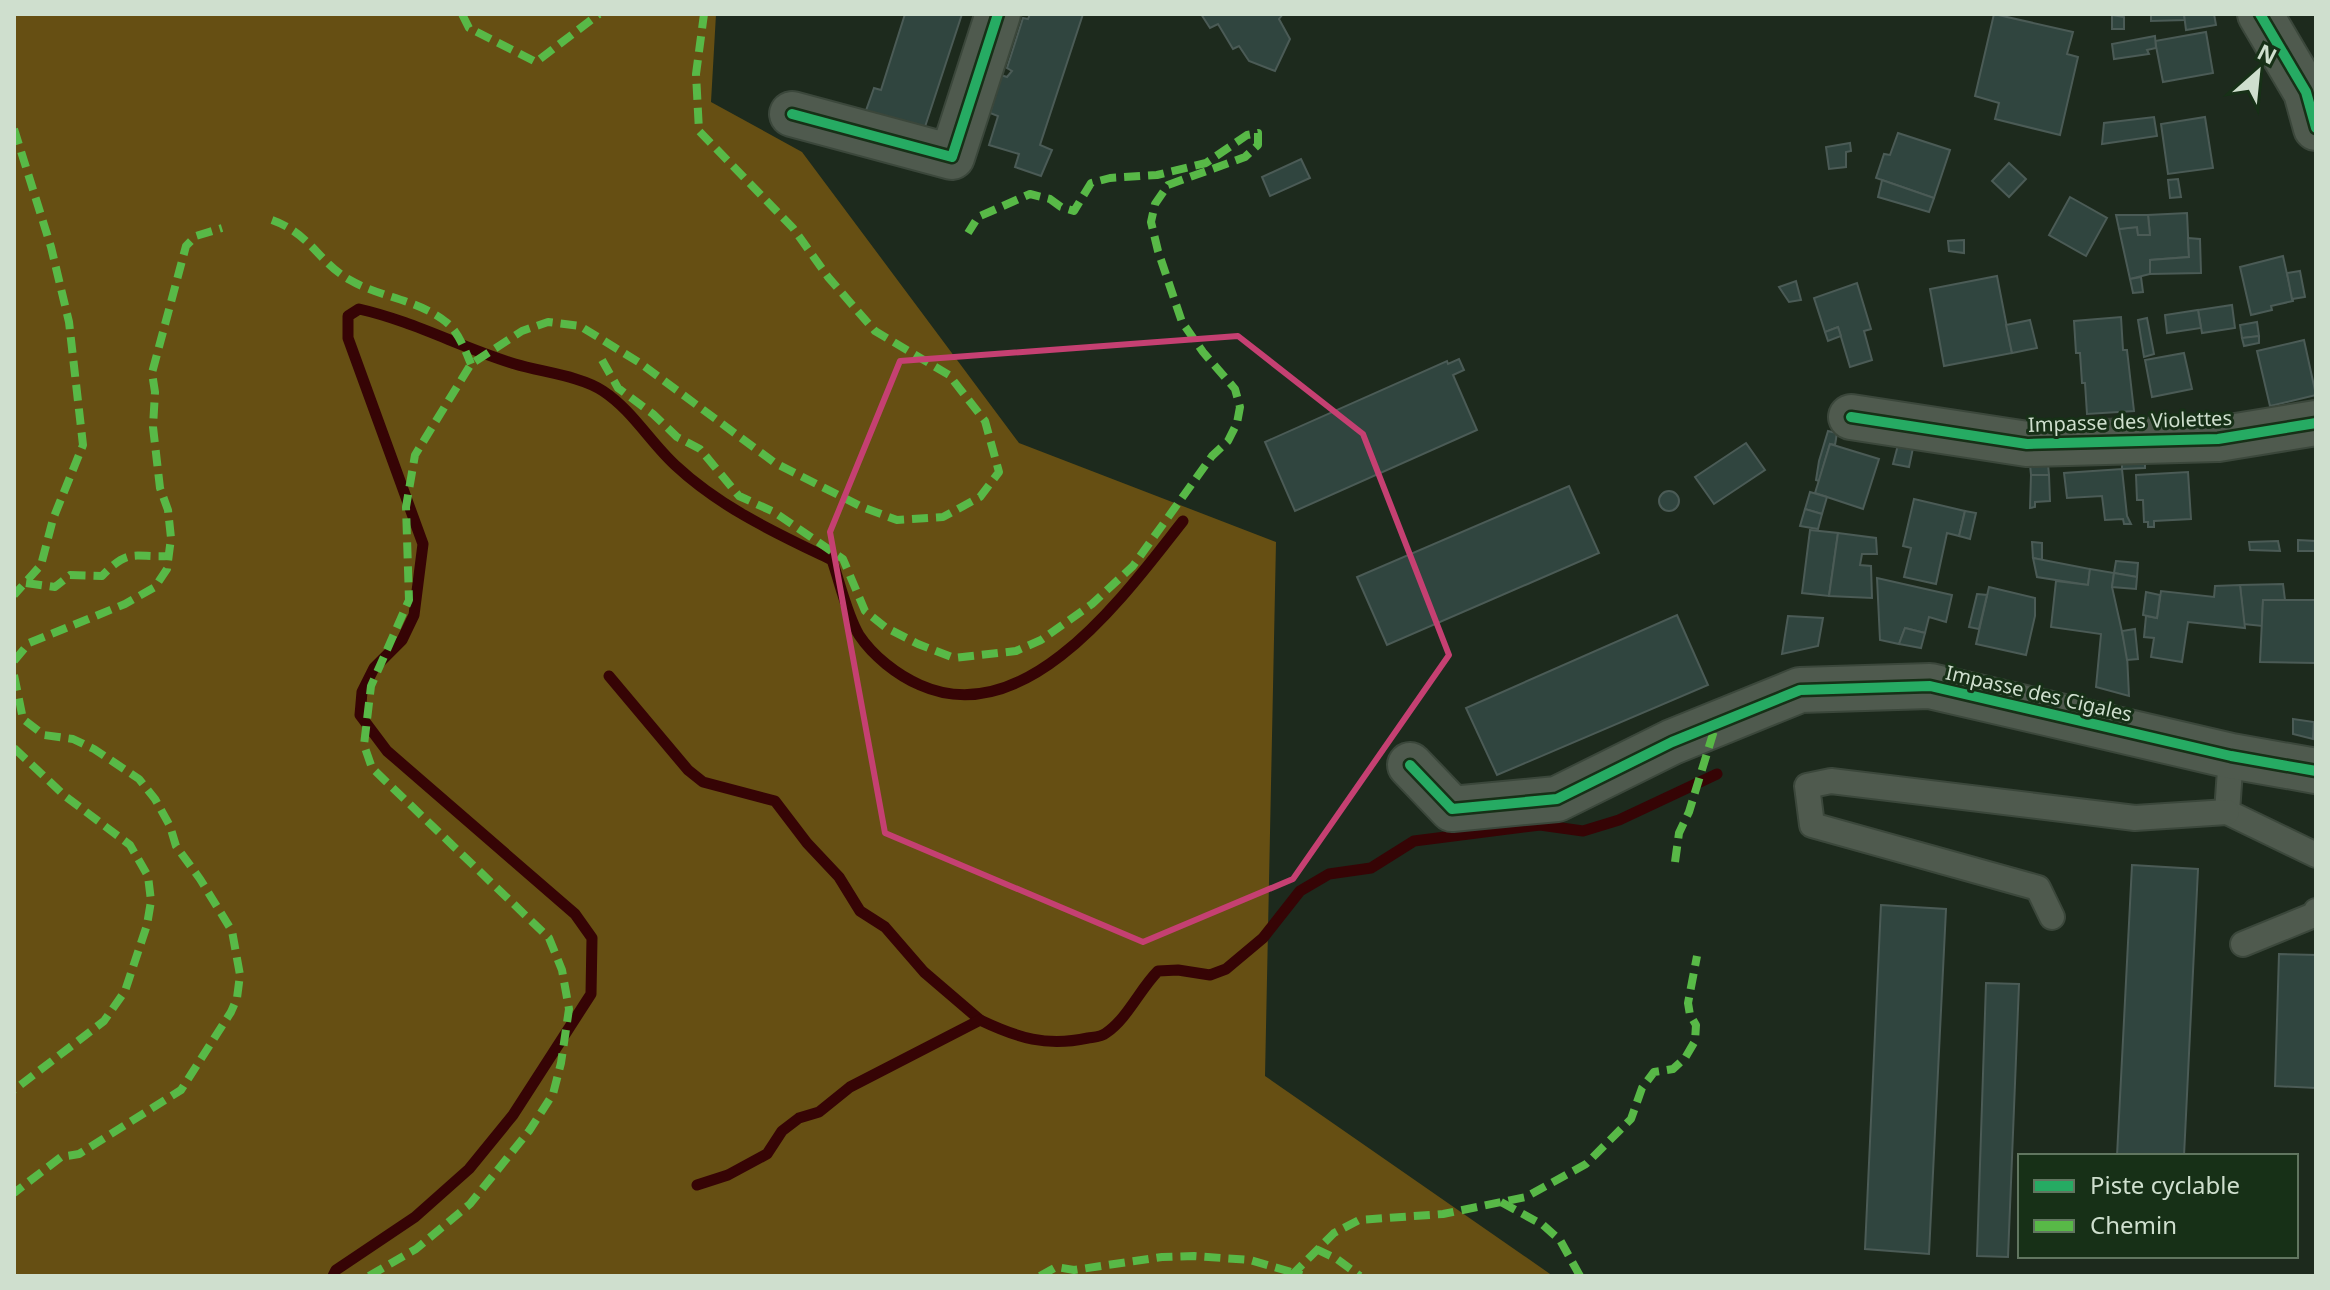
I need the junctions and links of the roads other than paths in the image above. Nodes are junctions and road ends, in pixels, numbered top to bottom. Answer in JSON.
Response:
{"nodes":[{"id":1,"x":998,"y":14,"type":"edge"},
{"id":2,"x":2260,"y":14,"type":"edge"},
{"id":3,"x":792,"y":114,"type":"dead end"},
{"id":4,"x":2316,"y":128,"type":"edge"},
{"id":5,"x":1851,"y":417,"type":"dead end"},
{"id":6,"x":2316,"y":423,"type":"edge"},
{"id":7,"x":2231,"y":756,"type":"junction"},
{"id":8,"x":1410,"y":765,"type":"dead end"},
{"id":9,"x":2316,"y":771,"type":"edge"},
{"id":10,"x":2227,"y":812,"type":"junction"},
{"id":11,"x":2316,"y":855,"type":"edge"},
{"id":12,"x":2316,"y":911,"type":"edge"},
{"id":13,"x":2052,"y":917,"type":"dead end"},
{"id":14,"x":2243,"y":944,"type":"dead end"}],
"edges":[{"from":1,"to":3,"type":"street"},
{"from":2,"to":4,"type":"street"},
{"from":5,"to":6,"type":"street","name":"Impasse des Violettes"},
{"from":7,"to":8,"type":"street","name":"Impasse des Cigales"},
{"from":7,"to":9,"type":"street","name":"Impasse des Cigales"},
{"from":7,"to":10,"type":"lane"},
{"from":10,"to":11,"type":"lane"},
{"from":10,"to":13,"type":"lane"},
{"from":12,"to":14,"type":"lane"}]}
